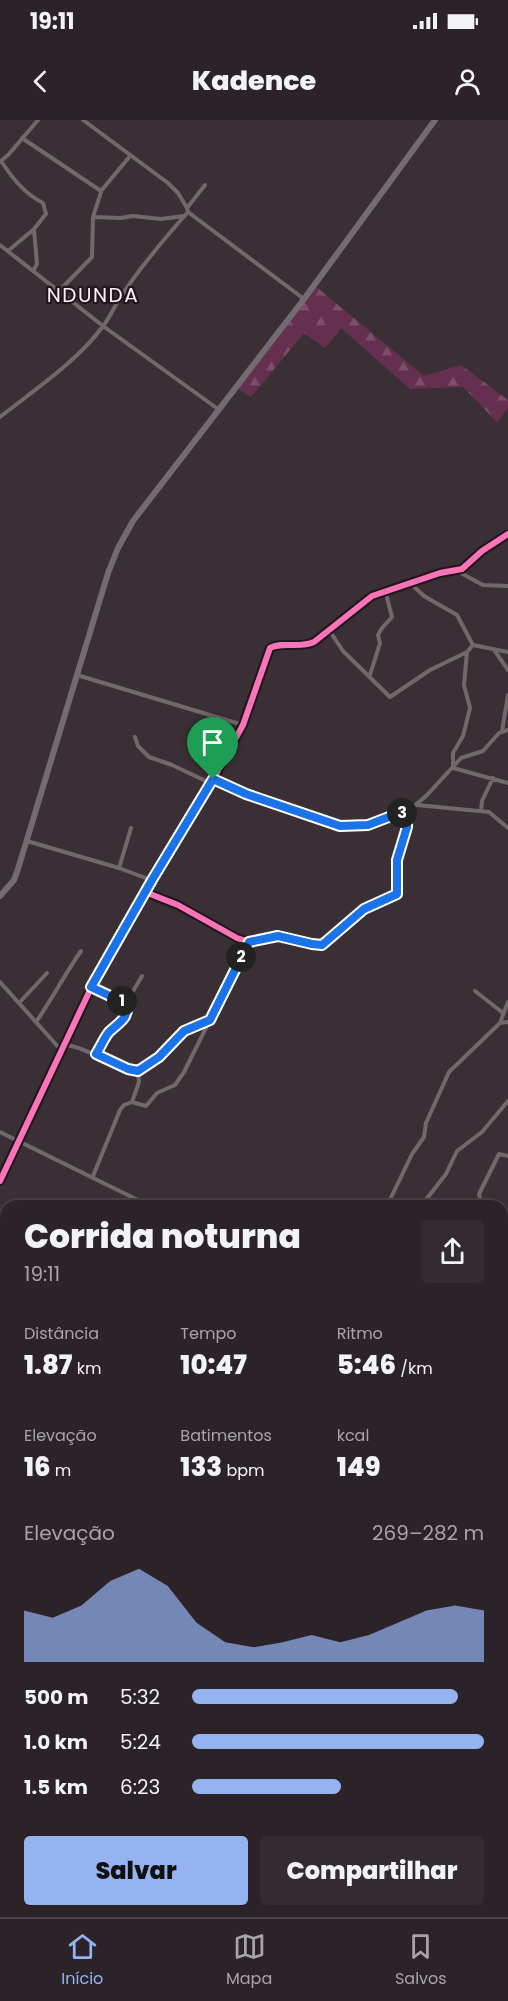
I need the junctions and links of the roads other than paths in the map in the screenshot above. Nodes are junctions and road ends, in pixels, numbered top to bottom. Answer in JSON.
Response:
{"nodes":[{"id":1,"x":38,"y":120,"type":"edge"},
{"id":2,"x":83,"y":120,"type":"edge"},
{"id":3,"x":435,"y":120,"type":"edge"},
{"id":4,"x":22,"y":138,"type":"junction"},
{"id":5,"x":130,"y":156,"type":"junction"},
{"id":6,"x":1,"y":161,"type":"edge"},
{"id":7,"x":204,"y":185,"type":"dead end"},
{"id":8,"x":100,"y":191,"type":"junction"},
{"id":9,"x":188,"y":210,"type":"junction"},
{"id":10,"x":184,"y":216,"type":"junction"},
{"id":11,"x":93,"y":217,"type":"junction"},
{"id":12,"x":34,"y":229,"type":"junction"},
{"id":13,"x":0,"y":244,"type":"edge"},
{"id":14,"x":8,"y":251,"type":"junction"},
{"id":15,"x":33,"y":271,"type":"junction"},
{"id":16,"x":60,"y":290,"type":"junction"},
{"id":17,"x":304,"y":299,"type":"junction"},
{"id":18,"x":103,"y":326,"type":"junction"},
{"id":19,"x":218,"y":409,"type":"junction"},
{"id":20,"x":0,"y":417,"type":"edge"},
{"id":21,"x":508,"y":534,"type":"edge"},
{"id":22,"x":457,"y":571,"type":"junction"},
{"id":23,"x":411,"y":584,"type":"junction"},
{"id":24,"x":508,"y":586,"type":"edge"},
{"id":25,"x":385,"y":590,"type":"junction"},
{"id":26,"x":329,"y":630,"type":"junction"},
{"id":27,"x":473,"y":645,"type":"junction"},
{"id":28,"x":495,"y":651,"type":"junction"},
{"id":29,"x":468,"y":652,"type":"junction"},
{"id":30,"x":508,"y":652,"type":"edge"},
{"id":31,"x":508,"y":670,"type":"edge"},
{"id":32,"x":77,"y":675,"type":"junction"},
{"id":33,"x":369,"y":675,"type":"junction"},
{"id":34,"x":508,"y":695,"type":"edge"},
{"id":35,"x":243,"y":725,"type":"junction"},
{"id":36,"x":508,"y":730,"type":"edge"},
{"id":37,"x":502,"y":731,"type":"junction"},
{"id":38,"x":135,"y":737,"type":"dead end"},
{"id":39,"x":453,"y":768,"type":"junction"},
{"id":40,"x":493,"y":778,"type":"junction"},
{"id":41,"x":211,"y":781,"type":"junction"},
{"id":42,"x":508,"y":783,"type":"edge"},
{"id":43,"x":416,"y":805,"type":"junction"},
{"id":44,"x":407,"y":810,"type":"junction"},
{"id":45,"x":481,"y":811,"type":"junction"},
{"id":46,"x":131,"y":828,"type":"dead end"},
{"id":47,"x":507,"y":828,"type":"edge"},
{"id":48,"x":27,"y":840,"type":"junction"},
{"id":49,"x":119,"y":868,"type":"junction"},
{"id":50,"x":152,"y":880,"type":"junction"},
{"id":51,"x":145,"y":892,"type":"junction"},
{"id":52,"x":0,"y":896,"type":"edge"},
{"id":53,"x":249,"y":942,"type":"junction"},
{"id":54,"x":81,"y":951,"type":"dead end"},
{"id":55,"x":47,"y":973,"type":"dead end"},
{"id":56,"x":142,"y":976,"type":"dead end"},
{"id":57,"x":0,"y":982,"type":"edge"},
{"id":58,"x":91,"y":987,"type":"junction"},
{"id":59,"x":475,"y":992,"type":"dead end"},
{"id":60,"x":508,"y":1002,"type":"edge"},
{"id":61,"x":19,"y":1004,"type":"junction"},
{"id":62,"x":127,"y":1004,"type":"junction"},
{"id":63,"x":503,"y":1013,"type":"junction"},
{"id":64,"x":210,"y":1020,"type":"junction"},
{"id":65,"x":36,"y":1022,"type":"junction"},
{"id":66,"x":508,"y":1022,"type":"edge"},
{"id":67,"x":500,"y":1023,"type":"junction"},
{"id":68,"x":63,"y":1047,"type":"junction"},
{"id":69,"x":96,"y":1054,"type":"junction"},
{"id":70,"x":138,"y":1071,"type":"junction"},
{"id":71,"x":508,"y":1101,"type":"edge"},
{"id":72,"x":132,"y":1102,"type":"junction"},
{"id":73,"x":0,"y":1132,"type":"edge"},
{"id":74,"x":20,"y":1141,"type":"junction"},
{"id":75,"x":508,"y":1156,"type":"edge"},
{"id":76,"x":93,"y":1176,"type":"junction"},
{"id":77,"x":0,"y":1181,"type":"edge"},
{"id":78,"x":139,"y":1200,"type":"edge"},
{"id":79,"x":390,"y":1200,"type":"edge"},
{"id":80,"x":426,"y":1200,"type":"edge"},
{"id":81,"x":480,"y":1200,"type":"edge"}],
"edges":[{"from":1,"to":4,"type":"street"},
{"from":2,"to":5,"type":"street"},
{"from":3,"to":17,"type":"main road"},
{"from":4,"to":6,"type":"street"},
{"from":4,"to":8,"type":"street"},
{"from":5,"to":8,"type":"street"},
{"from":5,"to":9,"type":"street"},
{"from":6,"to":12,"type":"street"},
{"from":7,"to":9,"type":"street"},
{"from":8,"to":11,"type":"street"},
{"from":9,"to":10,"type":"street"},
{"from":9,"to":17,"type":"street"},
{"from":10,"to":11,"type":"street"},
{"from":10,"to":18,"type":"street"},
{"from":11,"to":16,"type":"street"},
{"from":12,"to":14,"type":"street"},
{"from":12,"to":15,"type":"street"},
{"from":13,"to":14,"type":"street"},
{"from":14,"to":15,"type":"street"},
{"from":15,"to":16,"type":"street"},
{"from":16,"to":18,"type":"street"},
{"from":17,"to":19,"type":"main road"},
{"from":18,"to":19,"type":"street"},
{"from":18,"to":20,"type":"street"},
{"from":19,"to":32,"type":"main road"},
{"from":21,"to":22,"type":"street"},
{"from":22,"to":23,"type":"street"},
{"from":22,"to":24,"type":"street"},
{"from":23,"to":25,"type":"street"},
{"from":23,"to":27,"type":"street"},
{"from":25,"to":26,"type":"street"},
{"from":25,"to":33,"type":"street"},
{"from":26,"to":33,"type":"street"},
{"from":26,"to":35,"type":"street"},
{"from":27,"to":28,"type":"street"},
{"from":27,"to":29,"type":"street"},
{"from":28,"to":30,"type":"street"},
{"from":28,"to":31,"type":"street"},
{"from":29,"to":33,"type":"street"},
{"from":29,"to":39,"type":"street"},
{"from":32,"to":35,"type":"street"},
{"from":32,"to":48,"type":"main road"},
{"from":34,"to":37,"type":"street"},
{"from":35,"to":41,"type":"street"},
{"from":36,"to":37,"type":"street"},
{"from":37,"to":39,"type":"street"},
{"from":38,"to":41,"type":"street"},
{"from":39,"to":40,"type":"street"},
{"from":39,"to":43,"type":"street"},
{"from":40,"to":42,"type":"street"},
{"from":40,"to":45,"type":"street"},
{"from":41,"to":44,"type":"street"},
{"from":41,"to":50,"type":"street"},
{"from":43,"to":44,"type":"street"},
{"from":43,"to":45,"type":"street"},
{"from":44,"to":53,"type":"street"},
{"from":45,"to":47,"type":"street"},
{"from":46,"to":49,"type":"street"},
{"from":48,"to":49,"type":"street"},
{"from":48,"to":52,"type":"main road"},
{"from":49,"to":50,"type":"street"},
{"from":50,"to":51,"type":"street"},
{"from":51,"to":53,"type":"street"},
{"from":51,"to":58,"type":"street"},
{"from":53,"to":64,"type":"street"},
{"from":54,"to":65,"type":"street"},
{"from":55,"to":61,"type":"street"},
{"from":56,"to":62,"type":"street"},
{"from":57,"to":61,"type":"street"},
{"from":58,"to":62,"type":"street"},
{"from":58,"to":68,"type":"street"},
{"from":59,"to":63,"type":"street"},
{"from":60,"to":63,"type":"street"},
{"from":61,"to":65,"type":"street"},
{"from":62,"to":69,"type":"street"},
{"from":63,"to":67,"type":"street"},
{"from":64,"to":70,"type":"street"},
{"from":64,"to":72,"type":"street"},
{"from":65,"to":68,"type":"street"},
{"from":66,"to":67,"type":"street"},
{"from":67,"to":79,"type":"street"},
{"from":68,"to":69,"type":"street"},
{"from":68,"to":74,"type":"street"},
{"from":69,"to":70,"type":"street"},
{"from":70,"to":72,"type":"street"},
{"from":71,"to":80,"type":"street"},
{"from":72,"to":76,"type":"street"},
{"from":73,"to":74,"type":"street"},
{"from":74,"to":76,"type":"street"},
{"from":74,"to":77,"type":"street"},
{"from":75,"to":81,"type":"street"},
{"from":76,"to":78,"type":"street"}]}
